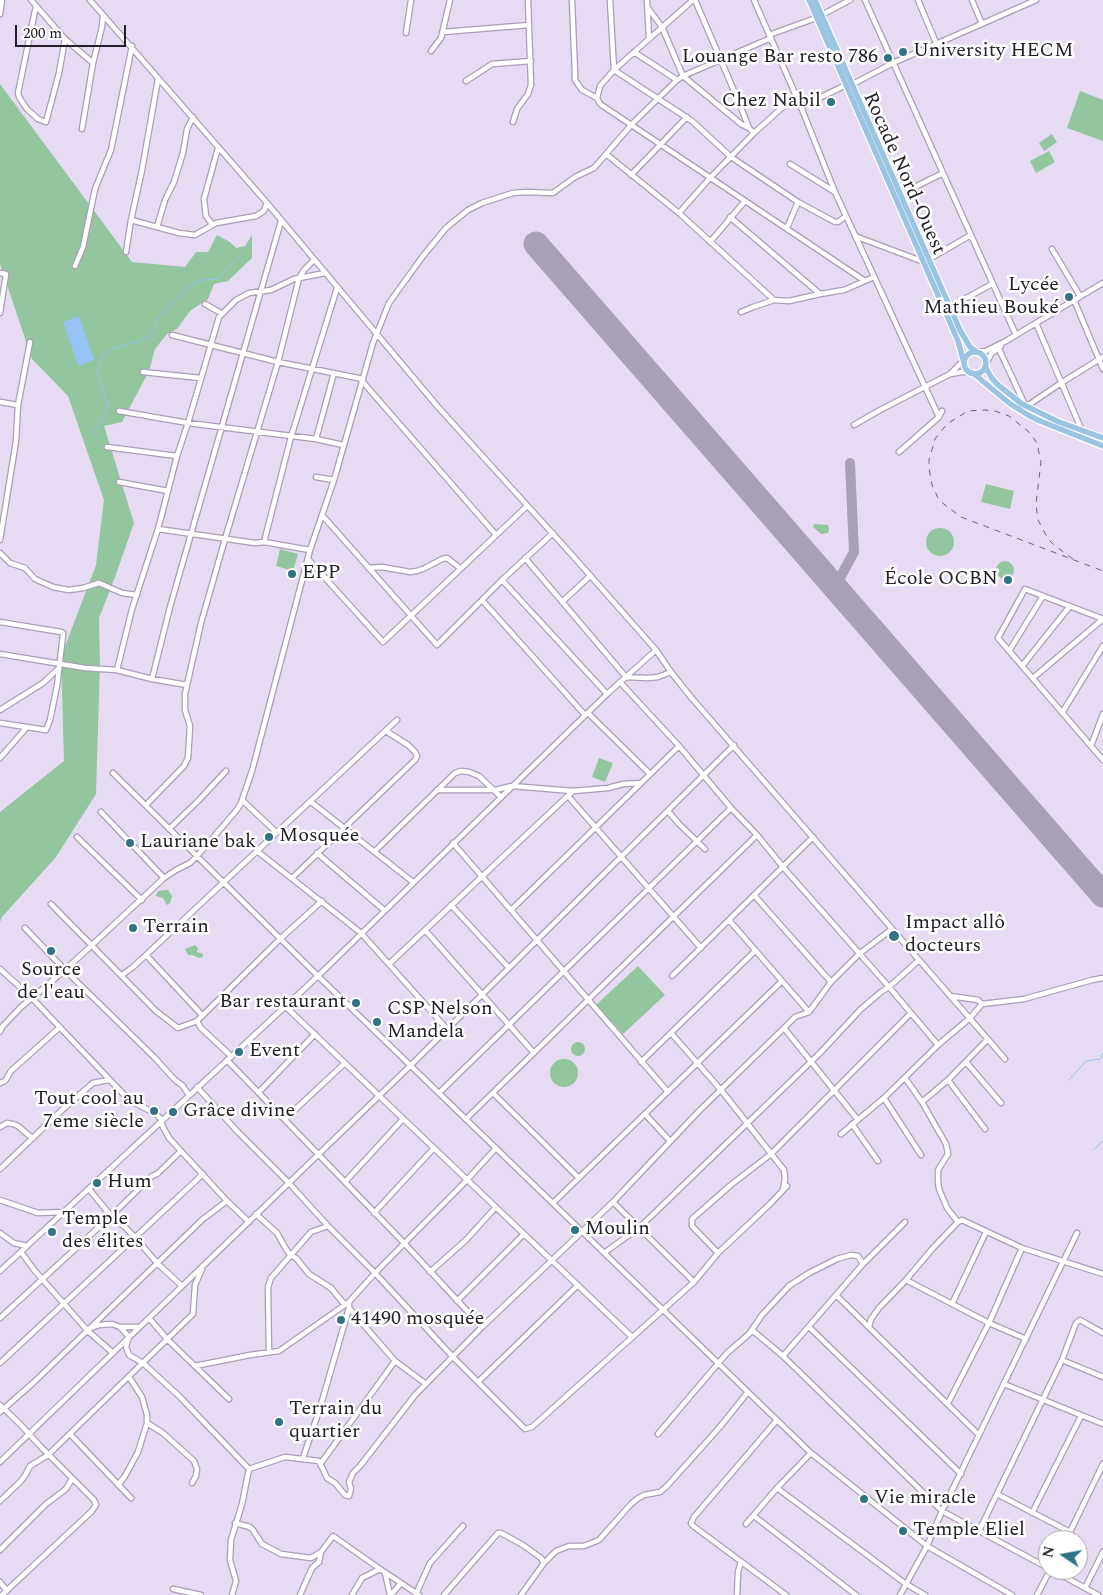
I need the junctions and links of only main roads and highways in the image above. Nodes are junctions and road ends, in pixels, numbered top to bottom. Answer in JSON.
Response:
{"nodes":[{"id":1,"x":809,"y":0,"type":"edge"},
{"id":2,"x":815,"y":0,"type":"edge"},
{"id":3,"x":819,"y":16,"type":"junction"},
{"id":4,"x":850,"y":85,"type":"junction"},
{"id":5,"x":927,"y":261,"type":"junction"},
{"id":6,"x":977,"y":352,"type":"junction"},
{"id":7,"x":965,"y":361,"type":"junction"},
{"id":8,"x":986,"y":365,"type":"junction"},
{"id":9,"x":972,"y":373,"type":"junction"},
{"id":10,"x":1101,"y":436,"type":"edge"},
{"id":11,"x":1103,"y":446,"type":"edge"}],
"edges":[{"from":1,"to":3,"type":"main road","name":"Rocade Nord-Ouest"},
{"from":2,"to":3,"type":"main road","name":"Rocade Nord-Ouest"},
{"from":3,"to":4,"type":"main road","name":"Rocade Nord-Ouest"},
{"from":4,"to":5,"type":"main road","name":"Rocade Nord-Ouest"},
{"from":4,"to":5,"type":"main road","name":"Rocade Nord-Ouest"},
{"from":5,"to":6,"type":"main road","name":"Rocade Nord-Ouest"},
{"from":5,"to":7,"type":"main road","name":"Rocade Nord-Ouest"},
{"from":6,"to":7,"type":"main road"},
{"from":6,"to":8,"type":"main road"},
{"from":7,"to":9,"type":"main road"},
{"from":8,"to":9,"type":"main road"},
{"from":8,"to":10,"type":"main road"},
{"from":9,"to":11,"type":"main road"}]}
